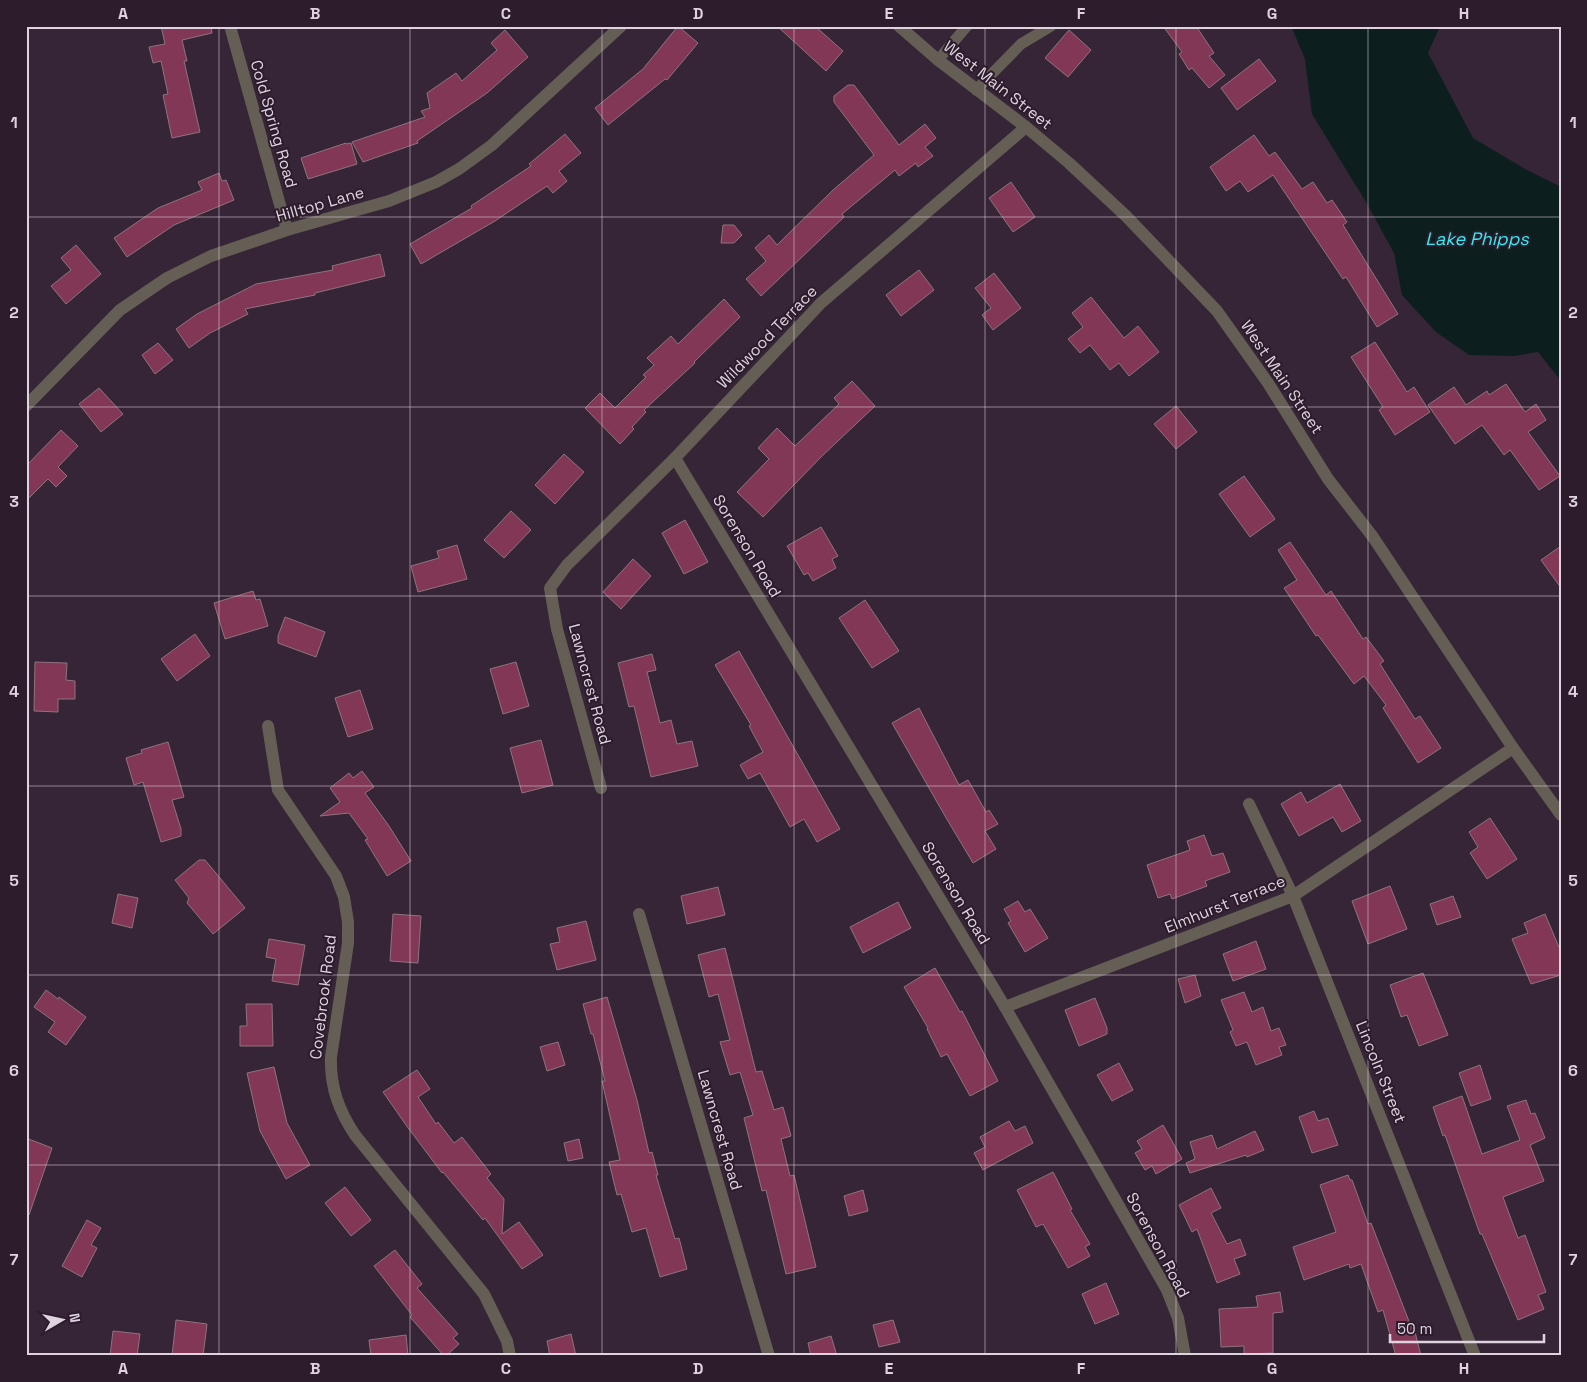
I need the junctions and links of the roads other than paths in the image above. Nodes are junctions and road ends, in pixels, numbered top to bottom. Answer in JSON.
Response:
{"nodes":[{"id":1,"x":230,"y":26,"type":"edge"},
{"id":2,"x":620,"y":26,"type":"edge"},
{"id":3,"x":899,"y":26,"type":"edge"},
{"id":4,"x":967,"y":26,"type":"edge"},
{"id":5,"x":1051,"y":26,"type":"edge"},
{"id":6,"x":938,"y":60,"type":"junction"},
{"id":7,"x":976,"y":90,"type":"junction"},
{"id":8,"x":1026,"y":127,"type":"junction"},
{"id":9,"x":287,"y":230,"type":"junction"},
{"id":10,"x":26,"y":406,"type":"edge"},
{"id":11,"x":675,"y":458,"type":"junction"},
{"id":12,"x":550,"y":588,"type":"joint"},
{"id":13,"x":268,"y":726,"type":"dead end"},
{"id":14,"x":1513,"y":748,"type":"junction"},
{"id":15,"x":601,"y":788,"type":"dead end"},
{"id":16,"x":1249,"y":804,"type":"dead end"},
{"id":17,"x":1561,"y":815,"type":"edge"},
{"id":18,"x":1293,"y":896,"type":"junction"},
{"id":19,"x":639,"y":914,"type":"dead end"},
{"id":20,"x":1005,"y":1007,"type":"junction"},
{"id":21,"x":510,"y":1356,"type":"edge"},
{"id":22,"x":769,"y":1356,"type":"edge"},
{"id":23,"x":1185,"y":1356,"type":"edge"},
{"id":24,"x":1475,"y":1356,"type":"edge"}],
"edges":[{"from":1,"to":9,"type":"street","name":"Cold Spring Road"},
{"from":2,"to":9,"type":"street","name":"Hilltop Lane"},
{"from":3,"to":6,"type":"street","name":"West Main Street"},
{"from":4,"to":6,"type":"lane"},
{"from":5,"to":7,"type":"lane"},
{"from":6,"to":7,"type":"street","name":"West Main Street"},
{"from":7,"to":8,"type":"street","name":"West Main Street"},
{"from":8,"to":11,"type":"street","name":"Wildwood Terrace"},
{"from":8,"to":14,"type":"street","name":"West Main Street"},
{"from":9,"to":10,"type":"street","name":"Hilltop Lane"},
{"from":11,"to":12,"type":"street","name":"Wildwood Terrace"},
{"from":11,"to":20,"type":"street","name":"Sorenson Road"},
{"from":12,"to":15,"type":"street","name":"Lawncrest Road"},
{"from":13,"to":21,"type":"street","name":"Covebrook Road"},
{"from":14,"to":17,"type":"street","name":"West Main Street"},
{"from":14,"to":18,"type":"street","name":"Elmhurst Terrace"},
{"from":16,"to":18,"type":"street","name":"Lincoln Street"},
{"from":18,"to":20,"type":"street","name":"Elmhurst Terrace"},
{"from":18,"to":24,"type":"street","name":"Lincoln Street"},
{"from":19,"to":22,"type":"street","name":"Lawncrest Road"},
{"from":20,"to":23,"type":"street","name":"Sorenson Road"}]}
